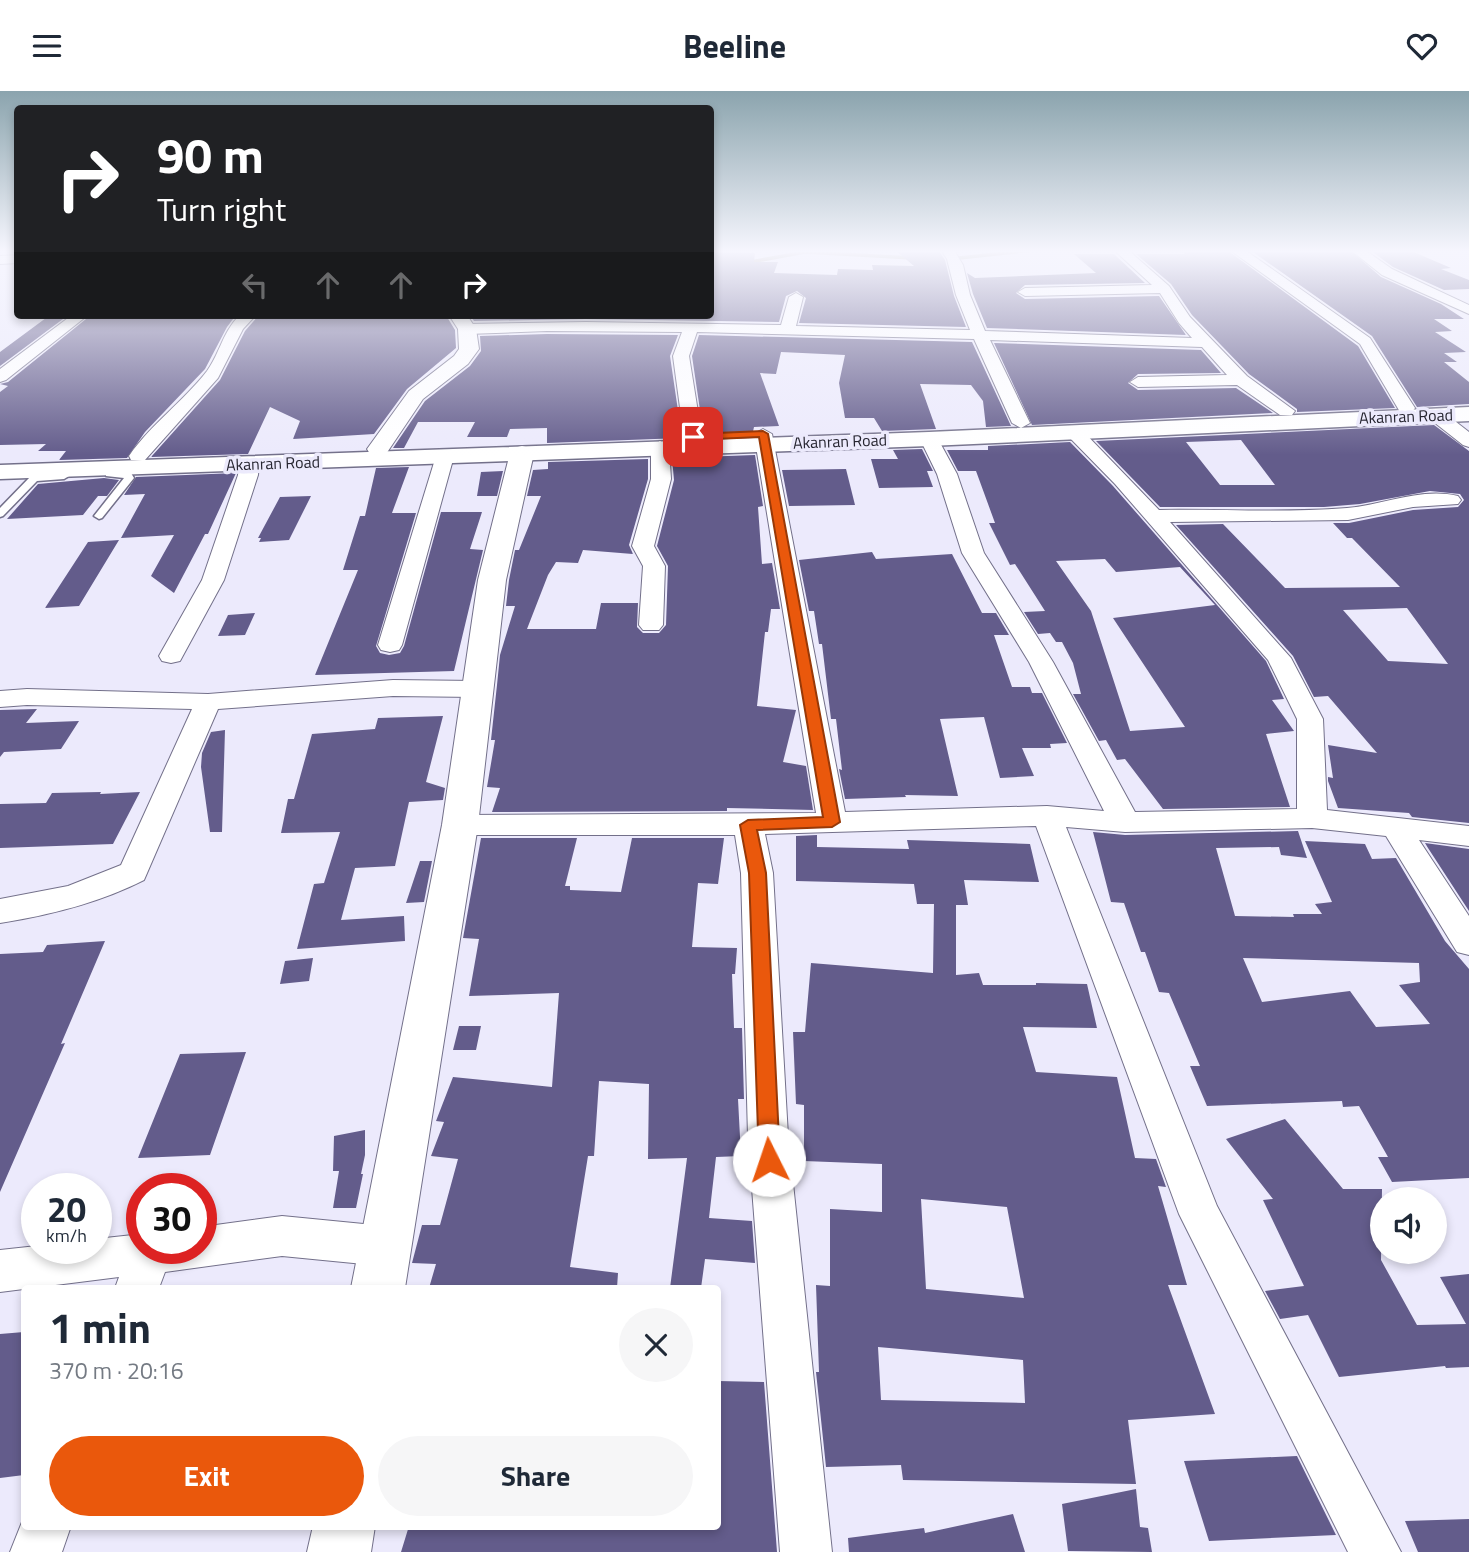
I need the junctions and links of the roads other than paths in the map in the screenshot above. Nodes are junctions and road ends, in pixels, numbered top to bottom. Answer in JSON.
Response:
{"nodes":[{"id":1,"x":790,"y":318,"type":"edge"},
{"id":2,"x":972,"y":318,"type":"edge"},
{"id":3,"x":1183,"y":318,"type":"edge"},
{"id":4,"x":1332,"y":318,"type":"edge"},
{"id":5,"x":76,"y":319,"type":"edge"},
{"id":6,"x":246,"y":319,"type":"edge"},
{"id":7,"x":462,"y":322,"type":"edge"},
{"id":8,"x":691,"y":327,"type":"junction"},
{"id":9,"x":787,"y":331,"type":"junction"},
{"id":10,"x":979,"y":337,"type":"junction"},
{"id":11,"x":1205,"y":343,"type":"junction"},
{"id":12,"x":0,"y":377,"type":"edge"},
{"id":13,"x":1241,"y":380,"type":"junction"},
{"id":14,"x":1138,"y":382,"type":"dead end"},
{"id":15,"x":1469,"y":406,"type":"edge"},
{"id":16,"x":1406,"y":408,"type":"junction"},
{"id":17,"x":1286,"y":411,"type":"junction"},
{"id":18,"x":1469,"y":414,"type":"edge"},
{"id":19,"x":1436,"y":415,"type":"junction"},
{"id":20,"x":1020,"y":423,"type":"junction"},
{"id":21,"x":1073,"y":431,"type":"junction"},
{"id":22,"x":693,"y":437,"type":"junction"},
{"id":23,"x":764,"y":439,"type":"junction"},
{"id":24,"x":929,"y":439,"type":"junction"},
{"id":25,"x":1469,"y":441,"type":"edge"},
{"id":26,"x":660,"y":447,"type":"junction"},
{"id":27,"x":377,"y":449,"type":"junction"},
{"id":28,"x":522,"y":453,"type":"junction"},
{"id":29,"x":138,"y":456,"type":"junction"},
{"id":30,"x":444,"y":456,"type":"junction"},
{"id":31,"x":0,"y":461,"type":"edge"},
{"id":32,"x":249,"y":464,"type":"junction"},
{"id":33,"x":0,"y":471,"type":"edge"},
{"id":34,"x":35,"y":474,"type":"junction"},
{"id":35,"x":1451,"y":501,"type":"dead end"},
{"id":36,"x":0,"y":514,"type":"edge"},
{"id":37,"x":99,"y":516,"type":"dead end"},
{"id":38,"x":1152,"y":516,"type":"junction"},
{"id":39,"x":651,"y":625,"type":"dead end"},
{"id":40,"x":390,"y":645,"type":"dead end"},
{"id":41,"x":171,"y":656,"type":"dead end"},
{"id":42,"x":476,"y":689,"type":"junction"},
{"id":43,"x":0,"y":699,"type":"edge"},
{"id":44,"x":208,"y":702,"type":"junction"},
{"id":45,"x":1047,"y":816,"type":"junction"},
{"id":46,"x":1312,"y":818,"type":"junction"},
{"id":47,"x":832,"y":822,"type":"junction"},
{"id":48,"x":1125,"y":822,"type":"junction"},
{"id":49,"x":460,"y":825,"type":"junction"},
{"id":50,"x":748,"y":825,"type":"junction"},
{"id":51,"x":1395,"y":826,"type":"junction"},
{"id":52,"x":1469,"y":836,"type":"edge"},
{"id":53,"x":0,"y":911,"type":"edge"},
{"id":54,"x":1469,"y":943,"type":"edge"},
{"id":55,"x":217,"y":1245,"type":"edge"},
{"id":56,"x":384,"y":1246,"type":"junction"},
{"id":57,"x":0,"y":1271,"type":"edge"},
{"id":58,"x":144,"y":1271,"type":"edge"},
{"id":59,"x":378,"y":1285,"type":"edge"},
{"id":60,"x":44,"y":1530,"type":"edge"},
{"id":61,"x":343,"y":1530,"type":"edge"},
{"id":62,"x":36,"y":1552,"type":"edge"},
{"id":63,"x":339,"y":1552,"type":"edge"},
{"id":64,"x":806,"y":1552,"type":"edge"},
{"id":65,"x":1375,"y":1552,"type":"edge"}],
"edges":[{"from":1,"to":9,"type":"street"},
{"from":2,"to":10,"type":"street"},
{"from":3,"to":11,"type":"street"},
{"from":4,"to":16,"type":"street"},
{"from":5,"to":12,"type":"street"},
{"from":6,"to":29,"type":"street"},
{"from":7,"to":8,"type":"street"},
{"from":7,"to":27,"type":"street"},
{"from":8,"to":9,"type":"street"},
{"from":8,"to":22,"type":"street"},
{"from":9,"to":10,"type":"street"},
{"from":10,"to":11,"type":"street"},
{"from":10,"to":20,"type":"street"},
{"from":11,"to":13,"type":"street"},
{"from":13,"to":14,"type":"street"},
{"from":13,"to":17,"type":"street"},
{"from":15,"to":16,"type":"main road","name":"Akanran Road"},
{"from":16,"to":17,"type":"main road","name":"Akanran Road"},
{"from":17,"to":20,"type":"main road","name":"Akanran Road"},
{"from":18,"to":19,"type":"main road","name":"Akanran Road"},
{"from":19,"to":21,"type":"main road","name":"Akanran Road"},
{"from":19,"to":25,"type":"street"},
{"from":20,"to":23,"type":"main road","name":"Akanran Road"},
{"from":21,"to":24,"type":"main road","name":"Akanran Road"},
{"from":21,"to":38,"type":"street"},
{"from":22,"to":23,"type":"main road","name":"Akanran Road"},
{"from":22,"to":27,"type":"main road","name":"Akanran Road"},
{"from":23,"to":24,"type":"main road","name":"Akanran Road"},
{"from":23,"to":26,"type":"main road","name":"Akanran Road"},
{"from":23,"to":47,"type":"street"},
{"from":24,"to":48,"type":"street"},
{"from":26,"to":28,"type":"main road","name":"Akanran Road"},
{"from":26,"to":39,"type":"street"},
{"from":27,"to":29,"type":"main road","name":"Akanran Road"},
{"from":28,"to":30,"type":"main road","name":"Akanran Road"},
{"from":28,"to":42,"type":"street"},
{"from":29,"to":31,"type":"main road","name":"Akanran Road"},
{"from":30,"to":32,"type":"main road","name":"Akanran Road"},
{"from":30,"to":40,"type":"street"},
{"from":32,"to":34,"type":"main road","name":"Akanran Road"},
{"from":32,"to":41,"type":"street"},
{"from":33,"to":34,"type":"main road","name":"Akanran Road"},
{"from":34,"to":36,"type":"lane"},
{"from":34,"to":37,"type":"lane"},
{"from":35,"to":38,"type":"street"},
{"from":38,"to":46,"type":"street"},
{"from":42,"to":44,"type":"street"},
{"from":42,"to":49,"type":"street"},
{"from":43,"to":44,"type":"street"},
{"from":44,"to":53,"type":"street"},
{"from":45,"to":47,"type":"street"},
{"from":45,"to":48,"type":"street"},
{"from":45,"to":65,"type":"street"},
{"from":46,"to":48,"type":"street"},
{"from":46,"to":51,"type":"street"},
{"from":47,"to":50,"type":"street"},
{"from":49,"to":50,"type":"street"},
{"from":49,"to":56,"type":"street"},
{"from":50,"to":64,"type":"street"},
{"from":51,"to":52,"type":"street"},
{"from":51,"to":54,"type":"street"},
{"from":55,"to":56,"type":"street"},
{"from":56,"to":59,"type":"street"},
{"from":57,"to":58,"type":"street"},
{"from":60,"to":62,"type":"street"},
{"from":61,"to":63,"type":"street"}]}
